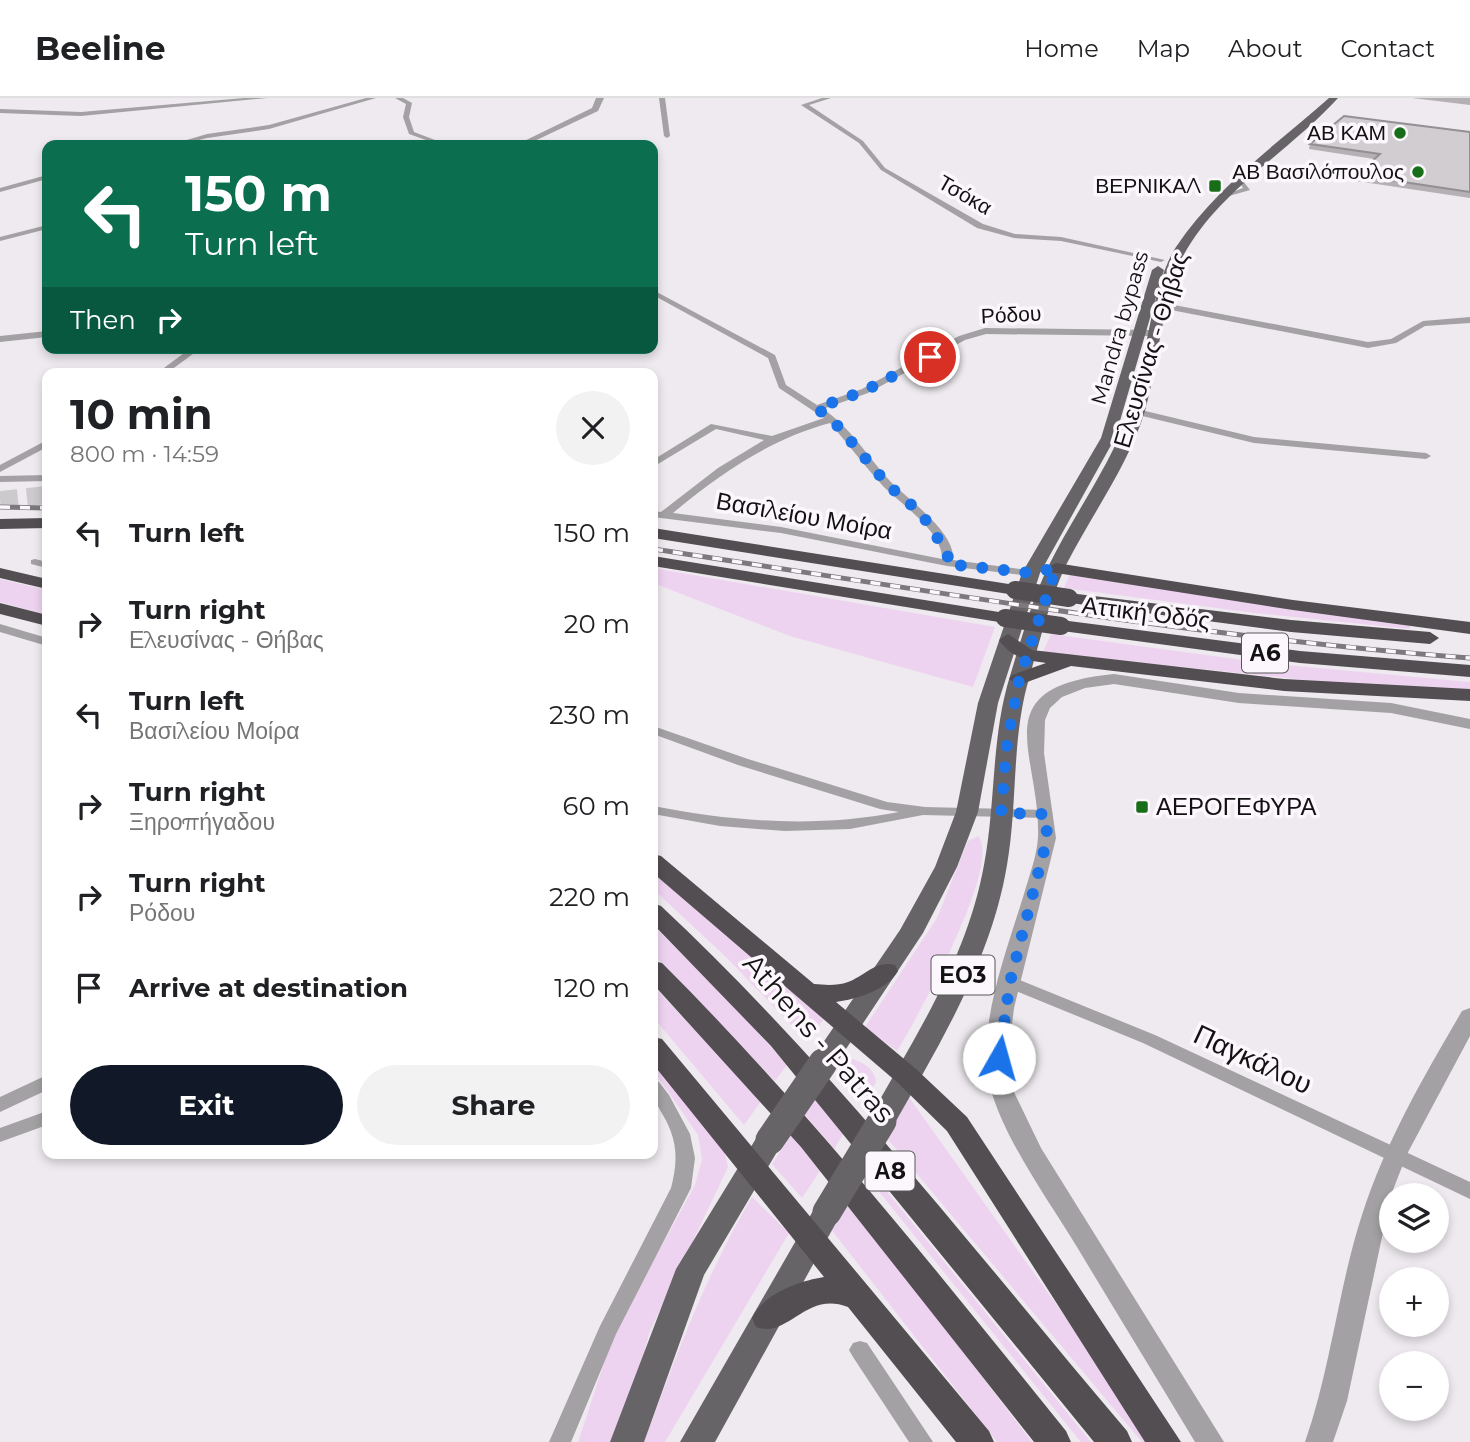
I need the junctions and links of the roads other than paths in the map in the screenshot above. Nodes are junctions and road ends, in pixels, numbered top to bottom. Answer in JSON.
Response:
{"nodes":[{"id":1,"x":264,"y":98,"type":"edge"},
{"id":2,"x":373,"y":98,"type":"edge"},
{"id":3,"x":398,"y":98,"type":"edge"},
{"id":4,"x":600,"y":98,"type":"edge"},
{"id":5,"x":662,"y":98,"type":"edge"},
{"id":6,"x":828,"y":98,"type":"edge"},
{"id":7,"x":1321,"y":98,"type":"edge"},
{"id":8,"x":1334,"y":98,"type":"edge"},
{"id":9,"x":0,"y":111,"type":"edge"},
{"id":10,"x":667,"y":135,"type":"dead end"},
{"id":11,"x":192,"y":140,"type":"edge"},
{"id":12,"x":431,"y":140,"type":"edge"},
{"id":13,"x":530,"y":140,"type":"edge"},
{"id":14,"x":42,"y":178,"type":"edge"},
{"id":15,"x":0,"y":190,"type":"edge"},
{"id":16,"x":1188,"y":217,"type":"dead end"},
{"id":17,"x":42,"y":228,"type":"edge"},
{"id":18,"x":0,"y":239,"type":"edge"},
{"id":19,"x":1163,"y":254,"type":"joint"},
{"id":20,"x":658,"y":295,"type":"edge"},
{"id":21,"x":1148,"y":303,"type":"junction"},
{"id":22,"x":1163,"y":304,"type":"junction"},
{"id":23,"x":1470,"y":320,"type":"edge"},
{"id":24,"x":1149,"y":332,"type":"junction"},
{"id":25,"x":42,"y":335,"type":"edge"},
{"id":26,"x":0,"y":339,"type":"edge"},
{"id":27,"x":188,"y":354,"type":"edge"},
{"id":28,"x":168,"y":368,"type":"edge"},
{"id":29,"x":817,"y":408,"type":"junction"},
{"id":30,"x":1137,"y":412,"type":"junction"},
{"id":31,"x":832,"y":419,"type":"junction"},
{"id":32,"x":760,"y":422,"type":"dead end"},
{"id":33,"x":743,"y":432,"type":"junction"},
{"id":34,"x":771,"y":439,"type":"junction"},
{"id":35,"x":42,"y":446,"type":"edge"},
{"id":36,"x":1426,"y":456,"type":"dead end"},
{"id":37,"x":658,"y":461,"type":"edge"},
{"id":38,"x":0,"y":469,"type":"edge"},
{"id":39,"x":42,"y":478,"type":"edge"},
{"id":40,"x":0,"y":479,"type":"edge"},
{"id":41,"x":659,"y":514,"type":"edge"},
{"id":42,"x":42,"y":523,"type":"edge"},
{"id":43,"x":0,"y":524,"type":"edge"},
{"id":44,"x":658,"y":534,"type":"edge"},
{"id":45,"x":658,"y":562,"type":"edge"},
{"id":46,"x":947,"y":564,"type":"junction"},
{"id":47,"x":1056,"y":568,"type":"junction"},
{"id":48,"x":0,"y":573,"type":"edge"},
{"id":49,"x":1031,"y":573,"type":"junction"},
{"id":50,"x":42,"y":583,"type":"edge"},
{"id":51,"x":0,"y":608,"type":"edge"},
{"id":52,"x":42,"y":620,"type":"edge"},
{"id":53,"x":0,"y":628,"type":"edge"},
{"id":54,"x":1470,"y":628,"type":"edge"},
{"id":55,"x":1008,"y":640,"type":"junction"},
{"id":56,"x":42,"y":641,"type":"edge"},
{"id":57,"x":1470,"y":642,"type":"edge"},
{"id":58,"x":1028,"y":655,"type":"junction"},
{"id":59,"x":1077,"y":662,"type":"junction"},
{"id":60,"x":1470,"y":671,"type":"edge"},
{"id":61,"x":1019,"y":680,"type":"junction"},
{"id":62,"x":1470,"y":695,"type":"edge"},
{"id":63,"x":1470,"y":724,"type":"edge"},
{"id":64,"x":658,"y":732,"type":"edge"},
{"id":65,"x":658,"y":811,"type":"edge"},
{"id":66,"x":925,"y":811,"type":"junction"},
{"id":67,"x":967,"y":812,"type":"junction"},
{"id":68,"x":1001,"y":813,"type":"junction"},
{"id":69,"x":1046,"y":814,"type":"junction"},
{"id":70,"x":658,"y":865,"type":"edge"},
{"id":71,"x":658,"y":916,"type":"edge"},
{"id":72,"x":886,"y":971,"type":"junction"},
{"id":73,"x":658,"y":974,"type":"edge"},
{"id":74,"x":1010,"y":982,"type":"junction"},
{"id":75,"x":805,"y":991,"type":"junction"},
{"id":76,"x":1470,"y":1016,"type":"edge"},
{"id":77,"x":848,"y":1027,"type":"junction"},
{"id":78,"x":658,"y":1052,"type":"edge"},
{"id":79,"x":907,"y":1076,"type":"junction"},
{"id":80,"x":42,"y":1084,"type":"edge"},
{"id":81,"x":658,"y":1095,"type":"edge"},
{"id":82,"x":0,"y":1105,"type":"edge"},
{"id":83,"x":42,"y":1120,"type":"edge"},
{"id":84,"x":0,"y":1135,"type":"edge"},
{"id":85,"x":1395,"y":1154,"type":"junction"},
{"id":86,"x":752,"y":1168,"type":"junction"},
{"id":87,"x":1470,"y":1191,"type":"edge"},
{"id":88,"x":819,"y":1225,"type":"junction"},
{"id":89,"x":860,"y":1298,"type":"junction"},
{"id":90,"x":767,"y":1318,"type":"junction"},
{"id":91,"x":860,"y":1350,"type":"dead end"},
{"id":92,"x":560,"y":1442,"type":"edge"},
{"id":93,"x":626,"y":1442,"type":"edge"},
{"id":94,"x":697,"y":1442,"type":"edge"},
{"id":95,"x":922,"y":1442,"type":"edge"},
{"id":96,"x":977,"y":1442,"type":"edge"},
{"id":97,"x":1054,"y":1442,"type":"edge"},
{"id":98,"x":1115,"y":1442,"type":"edge"},
{"id":99,"x":1164,"y":1442,"type":"edge"},
{"id":100,"x":1210,"y":1442,"type":"edge"},
{"id":101,"x":1319,"y":1442,"type":"edge"}],
"edges":[{"from":1,"to":9,"type":"street"},
{"from":2,"to":11,"type":"street"},
{"from":3,"to":12,"type":"street"},
{"from":4,"to":13,"type":"street"},
{"from":5,"to":10,"type":"street"},
{"from":6,"to":19,"type":"street","name":"Τσόκα"},
{"from":7,"to":16,"type":"main road"},
{"from":8,"to":22,"type":"main road","name":"Ελευσίνας - Θήβας","number":"ΕΟ3"},
{"from":14,"to":15,"type":"street"},
{"from":17,"to":18,"type":"street"},
{"from":19,"to":21,"type":"main road","name":"Mandra bypass","number":"ΕΟ3"},
{"from":20,"to":29,"type":"street"},
{"from":21,"to":22,"type":"street"},
{"from":21,"to":24,"type":"main road","name":"Mandra bypass","number":"ΕΟ3"},
{"from":22,"to":23,"type":"street"},
{"from":22,"to":24,"type":"main road","name":"Ελευσίνας - Θήβας","number":"ΕΟ3"},
{"from":24,"to":29,"type":"street","name":"Ρόδου"},
{"from":24,"to":30,"type":"main road","name":"Ελευσίνας - Θήβας","number":"ΕΟ3"},
{"from":24,"to":49,"type":"main road","name":"Mandra bypass","number":"ΕΟ3"},
{"from":25,"to":26,"type":"street"},
{"from":27,"to":28,"type":"street"},
{"from":29,"to":31,"type":"street"},
{"from":30,"to":36,"type":"street"},
{"from":30,"to":47,"type":"main road","name":"Ελευσίνας - Θήβας","number":"ΕΟ3"},
{"from":31,"to":34,"type":"street"},
{"from":31,"to":46,"type":"street"},
{"from":32,"to":33,"type":"street"},
{"from":33,"to":34,"type":"street"},
{"from":33,"to":37,"type":"street"},
{"from":34,"to":41,"type":"street"},
{"from":35,"to":38,"type":"street"},
{"from":39,"to":40,"type":"street"},
{"from":41,"to":46,"type":"street","name":"Βασιλείου Μοίρα"},
{"from":42,"to":43,"type":"highway"},
{"from":44,"to":57,"type":"highway","name":"Αττική Οδός","number":"Α6","bridge":true},
{"from":45,"to":60,"type":"highway","name":"Αττική Οδός","number":"Α6","bridge":true},
{"from":46,"to":49,"type":"street","name":"Βασιλείου Μοίρα"},
{"from":47,"to":49,"type":"main road"},
{"from":47,"to":54,"type":"highway"},
{"from":47,"to":58,"type":"main road","name":"Ελευσίνας - Θήβας","number":"ΕΟ3"},
{"from":48,"to":50,"type":"highway"},
{"from":49,"to":55,"type":"main road","number":"ΕΟ3"},
{"from":51,"to":52,"type":"highway"},
{"from":53,"to":56,"type":"street"},
{"from":55,"to":58,"type":"highway"},
{"from":55,"to":67,"type":"main road","number":"ΕΟ3"},
{"from":58,"to":59,"type":"highway"},
{"from":58,"to":61,"type":"main road","name":"Ελευσίνας - Θήβας","number":"ΕΟ3"},
{"from":59,"to":61,"type":"highway"},
{"from":59,"to":62,"type":"highway"},
{"from":61,"to":68,"type":"main road","name":"Ελευσίνας - Θήβας","number":"ΕΟ3"},
{"from":63,"to":69,"type":"street"},
{"from":64,"to":66,"type":"street"},
{"from":65,"to":66,"type":"street"},
{"from":66,"to":67,"type":"street"},
{"from":67,"to":68,"type":"street"},
{"from":67,"to":72,"type":"main road","number":"ΕΟ3"},
{"from":68,"to":69,"type":"street"},
{"from":68,"to":79,"type":"main road","name":"Ελευσίνας - Θήβας","number":"ΕΟ3"},
{"from":69,"to":74,"type":"street"},
{"from":70,"to":75,"type":"highway"},
{"from":71,"to":98,"type":"highway","name":"Athens - Patras","number":"Α8"},
{"from":72,"to":75,"type":"highway"},
{"from":72,"to":77,"type":"main road","number":"ΕΟ3"},
{"from":73,"to":97,"type":"highway","number":"Α8"},
{"from":74,"to":85,"type":"street","name":"Παγκάλου"},
{"from":74,"to":100,"type":"street"},
{"from":75,"to":77,"type":"highway"},
{"from":76,"to":85,"type":"street"},
{"from":77,"to":79,"type":"highway"},
{"from":77,"to":86,"type":"main road","number":"ΕΟ3","bridge":true},
{"from":78,"to":86,"type":"highway"},
{"from":79,"to":88,"type":"main road","name":"Ελευσίνας - Θήβας","number":"ΕΟ3","bridge":true},
{"from":79,"to":99,"type":"highway"},
{"from":80,"to":82,"type":"street"},
{"from":81,"to":92,"type":"street"},
{"from":83,"to":84,"type":"street"},
{"from":85,"to":87,"type":"street","name":"Παγκάλου"},
{"from":85,"to":101,"type":"street"},
{"from":86,"to":88,"type":"highway"},
{"from":86,"to":93,"type":"main road","number":"ΕΟ3"},
{"from":88,"to":89,"type":"highway"},
{"from":88,"to":90,"type":"main road","number":"ΕΟ3"},
{"from":89,"to":90,"type":"highway"},
{"from":89,"to":96,"type":"highway"},
{"from":90,"to":94,"type":"main road","number":"ΕΟ3"},
{"from":91,"to":95,"type":"street"}]}
